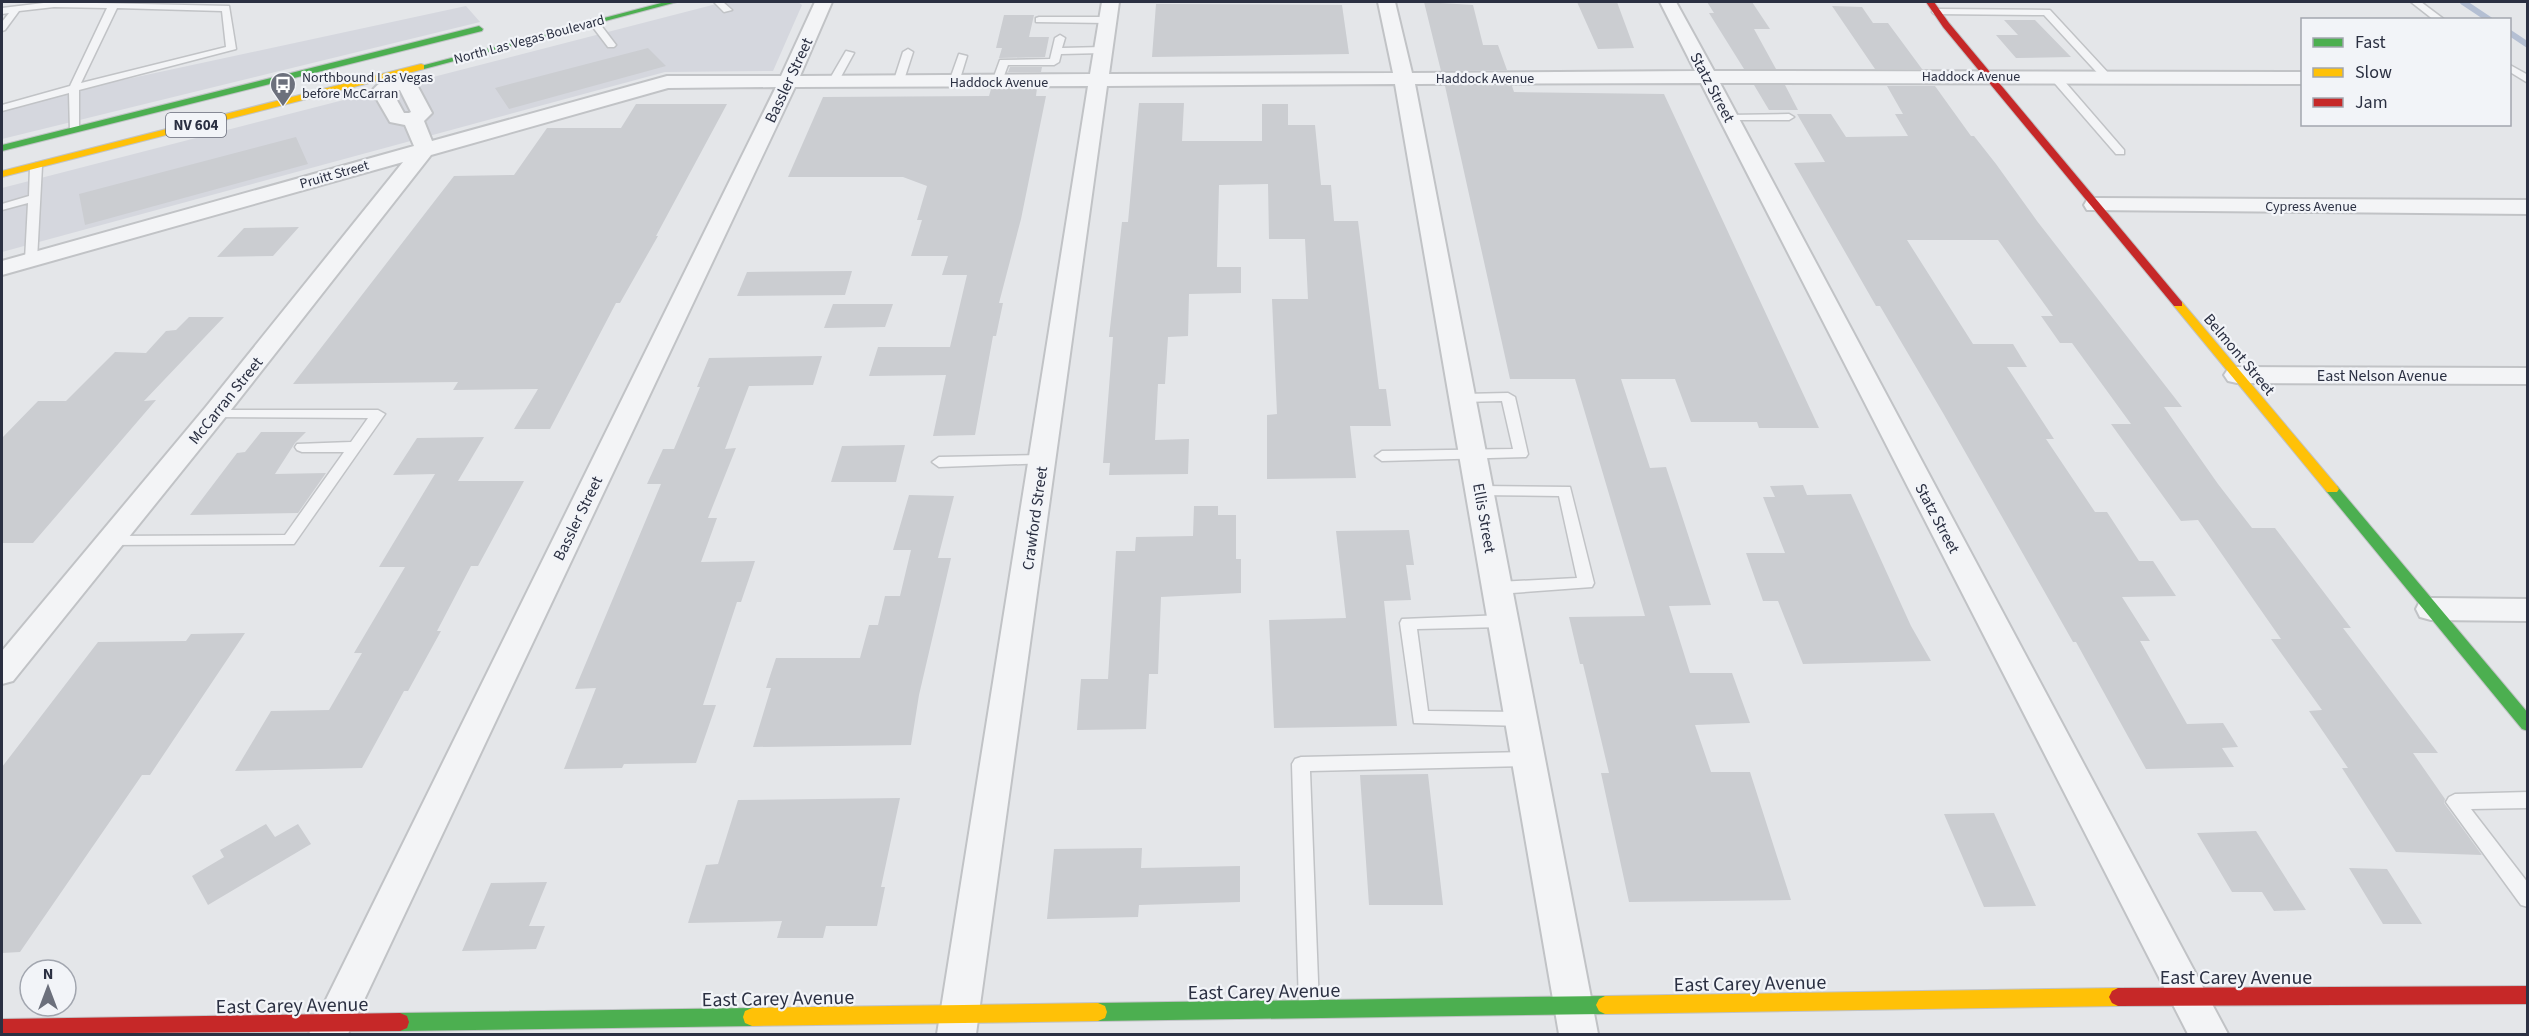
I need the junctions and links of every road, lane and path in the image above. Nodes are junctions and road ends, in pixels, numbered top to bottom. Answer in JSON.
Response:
{"nodes":[{"id":1,"x":673,"y":2,"type":"edge"},
{"id":2,"x":718,"y":2,"type":"edge"},
{"id":3,"x":823,"y":2,"type":"edge"},
{"id":4,"x":1386,"y":2,"type":"edge"},
{"id":5,"x":1668,"y":2,"type":"edge"},
{"id":6,"x":2416,"y":2,"type":"edge"},
{"id":7,"x":113,"y":6,"type":"junction"},
{"id":8,"x":1934,"y":7,"type":"edge"},
{"id":9,"x":727,"y":10,"type":"dead end"},
{"id":10,"x":2,"y":11,"type":"edge"},
{"id":11,"x":15,"y":11,"type":"junction"},
{"id":12,"x":1109,"y":11,"type":"edge"},
{"id":13,"x":2438,"y":18,"type":"edge"},
{"id":14,"x":1039,"y":20,"type":"dead end"},
{"id":15,"x":594,"y":22,"type":"junction"},
{"id":16,"x":2,"y":28,"type":"edge"},
{"id":17,"x":1060,"y":38,"type":"dead end"},
{"id":18,"x":611,"y":45,"type":"dead end"},
{"id":19,"x":1103,"y":50,"type":"junction"},
{"id":20,"x":1057,"y":51,"type":"junction"},
{"id":21,"x":908,"y":52,"type":"dead end"},
{"id":22,"x":849,"y":53,"type":"dead end"},
{"id":23,"x":962,"y":56,"type":"dead end"},
{"id":24,"x":2511,"y":69,"type":"edge"},
{"id":25,"x":1988,"y":76,"type":"junction"},
{"id":26,"x":2055,"y":76,"type":"junction"},
{"id":27,"x":1707,"y":77,"type":"junction"},
{"id":28,"x":2107,"y":77,"type":"junction"},
{"id":29,"x":2301,"y":78,"type":"edge"},
{"id":30,"x":1404,"y":79,"type":"junction"},
{"id":31,"x":391,"y":80,"type":"junction"},
{"id":32,"x":2528,"y":80,"type":"edge"},
{"id":33,"x":1098,"y":81,"type":"junction"},
{"id":34,"x":667,"y":82,"type":"joint"},
{"id":35,"x":788,"y":82,"type":"junction"},
{"id":36,"x":832,"y":82,"type":"junction"},
{"id":37,"x":954,"y":82,"type":"junction"},
{"id":38,"x":997,"y":82,"type":"junction"},
{"id":39,"x":898,"y":83,"type":"junction"},
{"id":40,"x":74,"y":88,"type":"junction"},
{"id":41,"x":2,"y":108,"type":"edge"},
{"id":42,"x":1789,"y":117,"type":"dead end"},
{"id":43,"x":1729,"y":118,"type":"junction"},
{"id":44,"x":74,"y":130,"type":"junction"},
{"id":45,"x":2,"y":148,"type":"edge"},
{"id":46,"x":425,"y":148,"type":"junction"},
{"id":47,"x":2120,"y":152,"type":"dead end"},
{"id":48,"x":36,"y":166,"type":"junction"},
{"id":49,"x":2,"y":174,"type":"edge"},
{"id":50,"x":34,"y":198,"type":"junction"},
{"id":51,"x":2096,"y":205,"type":"junction"},
{"id":52,"x":2,"y":207,"type":"edge"},
{"id":53,"x":2528,"y":207,"type":"edge"},
{"id":54,"x":31,"y":260,"type":"junction"},
{"id":55,"x":2,"y":268,"type":"edge"},
{"id":56,"x":2236,"y":375,"type":"junction"},
{"id":57,"x":2528,"y":376,"type":"edge"},
{"id":58,"x":1463,"y":398,"type":"junction"},
{"id":59,"x":214,"y":414,"type":"junction"},
{"id":60,"x":302,"y":447,"type":"dead end"},
{"id":61,"x":354,"y":447,"type":"junction"},
{"id":62,"x":1473,"y":455,"type":"junction"},
{"id":63,"x":1382,"y":456,"type":"dead end"},
{"id":64,"x":1042,"y":460,"type":"junction"},
{"id":65,"x":939,"y":462,"type":"dead end"},
{"id":66,"x":1480,"y":491,"type":"junction"},
{"id":67,"x":110,"y":541,"type":"junction"},
{"id":68,"x":1498,"y":588,"type":"junction"},
{"id":69,"x":2431,"y":609,"type":"junction"},
{"id":70,"x":2528,"y":610,"type":"edge"},
{"id":71,"x":1504,"y":621,"type":"junction"},
{"id":72,"x":2,"y":672,"type":"edge"},
{"id":73,"x":1522,"y":719,"type":"junction"},
{"id":74,"x":2528,"y":725,"type":"edge"},
{"id":75,"x":1529,"y":759,"type":"junction"},
{"id":76,"x":2528,"y":800,"type":"edge"},
{"id":77,"x":2528,"y":899,"type":"edge"},
{"id":78,"x":2528,"y":995,"type":"edge"},
{"id":79,"x":2189,"y":996,"type":"junction"},
{"id":80,"x":1574,"y":1005,"type":"junction"},
{"id":81,"x":1310,"y":1010,"type":"junction"},
{"id":82,"x":958,"y":1025,"type":"edge"},
{"id":83,"x":2,"y":1028,"type":"edge"},
{"id":84,"x":331,"y":1029,"type":"edge"},
{"id":85,"x":1579,"y":1035,"type":"edge"},
{"id":86,"x":2209,"y":1035,"type":"edge"}],
"edges":[{"from":1,"to":15,"type":"main road","name":"North Las Vegas Boulevard","number":"NV 604"},
{"from":2,"to":9,"type":"lane"},
{"from":3,"to":35,"type":"street","name":"Bassler Street"},
{"from":4,"to":30,"type":"street","name":"Ellis Street"},
{"from":5,"to":27,"type":"street","name":"Statz Street"},
{"from":6,"to":13,"type":"lane"},
{"from":7,"to":11,"type":"lane"},
{"from":7,"to":40,"type":"lane"},
{"from":7,"to":40,"type":"lane"},
{"from":8,"to":25,"type":"main road","name":"Belmont Street"},
{"from":8,"to":28,"type":"lane"},
{"from":10,"to":11,"type":"lane"},
{"from":11,"to":16,"type":"lane"},
{"from":12,"to":14,"type":"lane"},
{"from":12,"to":19,"type":"street","name":"Crawford Street"},
{"from":15,"to":18,"type":"lane"},
{"from":15,"to":31,"type":"main road","name":"North Las Vegas Boulevard","number":"NV 604"},
{"from":17,"to":20,"type":"lane"},
{"from":19,"to":20,"type":"lane"},
{"from":19,"to":33,"type":"street","name":"Crawford Street"},
{"from":20,"to":38,"type":"lane"},
{"from":21,"to":39,"type":"lane"},
{"from":22,"to":36,"type":"lane"},
{"from":23,"to":37,"type":"lane"},
{"from":24,"to":32,"type":"lane"},
{"from":25,"to":26,"type":"street","name":"Haddock Avenue"},
{"from":25,"to":27,"type":"street","name":"Haddock Avenue"},
{"from":25,"to":51,"type":"main road","name":"Belmont Street"},
{"from":26,"to":28,"type":"street","name":"Haddock Avenue"},
{"from":26,"to":47,"type":"lane"},
{"from":27,"to":30,"type":"street","name":"Haddock Avenue"},
{"from":27,"to":43,"type":"street","name":"Statz Street"},
{"from":28,"to":29,"type":"street","name":"Haddock Avenue"},
{"from":30,"to":33,"type":"street","name":"Haddock Avenue"},
{"from":30,"to":58,"type":"street","name":"Ellis Street"},
{"from":31,"to":44,"type":"main road","name":"North Las Vegas Boulevard","number":"NV 604"},
{"from":31,"to":46,"type":"street"},
{"from":31,"to":48,"type":"main road","name":"North Las Vegas Boulevard","number":"NV 604"},
{"from":33,"to":38,"type":"street","name":"Haddock Avenue"},
{"from":33,"to":64,"type":"street","name":"Crawford Street"},
{"from":34,"to":35,"type":"street","name":"Haddock Avenue"},
{"from":34,"to":46,"type":"street","name":"Pruitt Street"},
{"from":35,"to":36,"type":"street","name":"Haddock Avenue"},
{"from":35,"to":84,"type":"street","name":"Bassler Street"},
{"from":36,"to":39,"type":"street","name":"Haddock Avenue"},
{"from":37,"to":38,"type":"street","name":"Haddock Avenue"},
{"from":37,"to":39,"type":"street","name":"Haddock Avenue"},
{"from":40,"to":41,"type":"lane"},
{"from":40,"to":44,"type":"lane"},
{"from":42,"to":43,"type":"lane"},
{"from":43,"to":79,"type":"street","name":"Statz Street"},
{"from":44,"to":45,"type":"main road","name":"North Las Vegas Boulevard","number":"NV 604"},
{"from":46,"to":54,"type":"street","name":"Pruitt Street"},
{"from":46,"to":59,"type":"street","name":"McCarran Street"},
{"from":48,"to":49,"type":"main road","name":"North Las Vegas Boulevard","number":"NV 604"},
{"from":48,"to":50,"type":"lane"},
{"from":50,"to":52,"type":"lane"},
{"from":50,"to":54,"type":"lane"},
{"from":51,"to":53,"type":"street","name":"Cypress Avenue"},
{"from":51,"to":56,"type":"main road","name":"Belmont Street"},
{"from":54,"to":55,"type":"street","name":"Pruitt Street"},
{"from":56,"to":57,"type":"street","name":"East Nelson Avenue"},
{"from":56,"to":69,"type":"main road","name":"Belmont Street"},
{"from":58,"to":62,"type":"street","name":"Ellis Street"},
{"from":58,"to":62,"type":"lane"},
{"from":59,"to":61,"type":"lane"},
{"from":59,"to":67,"type":"street","name":"McCarran Street"},
{"from":60,"to":61,"type":"lane"},
{"from":61,"to":67,"type":"lane"},
{"from":62,"to":63,"type":"lane"},
{"from":62,"to":66,"type":"street","name":"Ellis Street"},
{"from":64,"to":65,"type":"lane"},
{"from":64,"to":82,"type":"street","name":"Crawford Street"},
{"from":66,"to":68,"type":"street","name":"Ellis Street"},
{"from":66,"to":68,"type":"lane"},
{"from":67,"to":72,"type":"street","name":"McCarran Street"},
{"from":68,"to":71,"type":"street","name":"Ellis Street"},
{"from":69,"to":70,"type":"street"},
{"from":69,"to":74,"type":"main road","name":"Belmont Street"},
{"from":71,"to":73,"type":"street","name":"Ellis Street"},
{"from":71,"to":73,"type":"lane"},
{"from":73,"to":75,"type":"street","name":"Ellis Street"},
{"from":75,"to":80,"type":"street","name":"Ellis Street"},
{"from":75,"to":81,"type":"lane"},
{"from":76,"to":77,"type":"lane"},
{"from":78,"to":79,"type":"main road","name":"East Carey Avenue"},
{"from":79,"to":80,"type":"main road","name":"East Carey Avenue"},
{"from":79,"to":86,"type":"street","name":"Statz Street"},
{"from":80,"to":81,"type":"main road","name":"East Carey Avenue"},
{"from":80,"to":85,"type":"street","name":"Ellis Street"},
{"from":81,"to":82,"type":"main road","name":"East Carey Avenue"},
{"from":82,"to":84,"type":"main road","name":"East Carey Avenue"},
{"from":83,"to":84,"type":"main road","name":"East Carey Avenue"}]}
